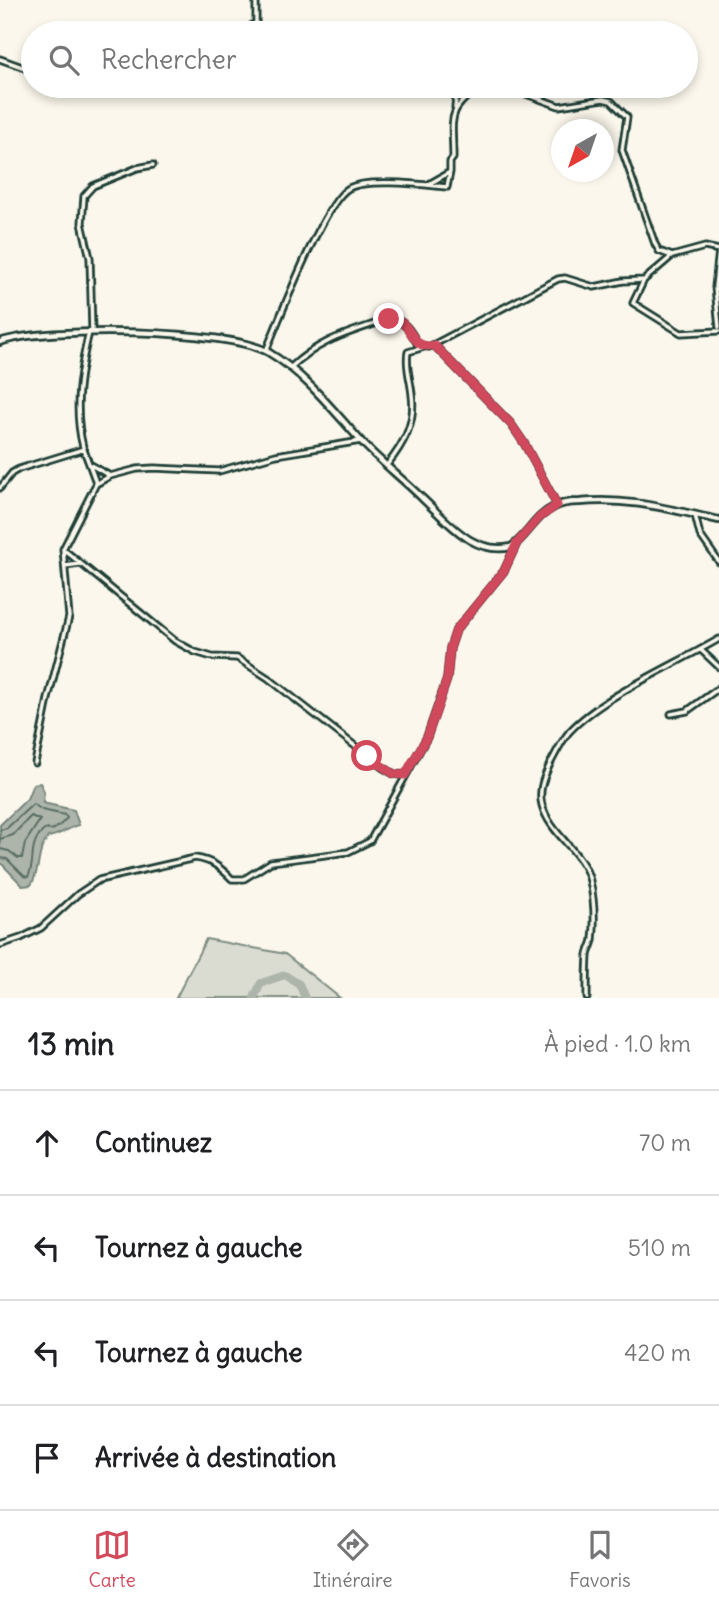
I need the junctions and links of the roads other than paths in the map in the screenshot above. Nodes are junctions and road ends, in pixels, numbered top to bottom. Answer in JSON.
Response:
{"nodes":[{"id":1,"x":256,"y":0,"type":"edge"},
{"id":2,"x":256,"y":21,"type":"edge"},
{"id":3,"x":0,"y":59,"type":"edge"},
{"id":4,"x":21,"y":67,"type":"edge"},
{"id":5,"x":456,"y":98,"type":"edge"},
{"id":6,"x":466,"y":98,"type":"edge"},
{"id":7,"x":537,"y":98,"type":"edge"},
{"id":8,"x":454,"y":110,"type":"junction"},
{"id":9,"x":153,"y":165,"type":"dead end"},
{"id":10,"x":450,"y":172,"type":"junction"},
{"id":11,"x":427,"y":185,"type":"junction"},
{"id":12,"x":719,"y":249,"type":"edge"},
{"id":13,"x":672,"y":256,"type":"junction"},
{"id":14,"x":644,"y":280,"type":"junction"},
{"id":15,"x":719,"y":329,"type":"edge"},
{"id":16,"x":91,"y":332,"type":"junction"},
{"id":17,"x":0,"y":342,"type":"edge"},
{"id":18,"x":434,"y":345,"type":"junction"},
{"id":19,"x":425,"y":347,"type":"junction"},
{"id":20,"x":266,"y":351,"type":"junction"},
{"id":21,"x":290,"y":368,"type":"junction"},
{"id":22,"x":361,"y":442,"type":"junction"},
{"id":23,"x":84,"y":449,"type":"junction"},
{"id":24,"x":91,"y":466,"type":"junction"},
{"id":25,"x":387,"y":466,"type":"junction"},
{"id":26,"x":110,"y":476,"type":"junction"},
{"id":27,"x":96,"y":484,"type":"junction"},
{"id":28,"x":0,"y":488,"type":"edge"},
{"id":29,"x":557,"y":505,"type":"junction"},
{"id":30,"x":695,"y":515,"type":"junction"},
{"id":31,"x":719,"y":520,"type":"edge"},
{"id":32,"x":517,"y":543,"type":"junction"},
{"id":33,"x":63,"y":549,"type":"junction"},
{"id":34,"x":719,"y":562,"type":"edge"},
{"id":35,"x":79,"y":564,"type":"junction"},
{"id":36,"x":65,"y":566,"type":"junction"},
{"id":37,"x":719,"y":639,"type":"edge"},
{"id":38,"x":701,"y":650,"type":"junction"},
{"id":39,"x":719,"y":667,"type":"edge"},
{"id":40,"x":719,"y":688,"type":"edge"},
{"id":41,"x":671,"y":714,"type":"dead end"},
{"id":42,"x":35,"y":763,"type":"dead end"},
{"id":43,"x":405,"y":775,"type":"junction"},
{"id":44,"x":0,"y":944,"type":"edge"},
{"id":45,"x":587,"y":998,"type":"edge"}],
"edges":[{"from":1,"to":2,"type":"street"},
{"from":3,"to":4,"type":"street"},
{"from":5,"to":8,"type":"street"},
{"from":6,"to":8,"type":"street"},
{"from":7,"to":13,"type":"street"},
{"from":8,"to":10,"type":"street"},
{"from":9,"to":16,"type":"street"},
{"from":10,"to":11,"type":"street"},
{"from":10,"to":11,"type":"street"},
{"from":11,"to":20,"type":"street"},
{"from":12,"to":13,"type":"street"},
{"from":12,"to":15,"type":"street"},
{"from":13,"to":14,"type":"street"},
{"from":14,"to":15,"type":"street"},
{"from":14,"to":18,"type":"street"},
{"from":16,"to":17,"type":"street"},
{"from":16,"to":20,"type":"street"},
{"from":16,"to":23,"type":"street"},
{"from":18,"to":19,"type":"street"},
{"from":18,"to":29,"type":"street"},
{"from":19,"to":21,"type":"street"},
{"from":19,"to":25,"type":"street"},
{"from":20,"to":21,"type":"street"},
{"from":21,"to":22,"type":"street"},
{"from":22,"to":25,"type":"street"},
{"from":22,"to":26,"type":"street"},
{"from":23,"to":24,"type":"street"},
{"from":23,"to":28,"type":"street"},
{"from":24,"to":26,"type":"street"},
{"from":24,"to":27,"type":"street"},
{"from":25,"to":32,"type":"street"},
{"from":26,"to":27,"type":"street"},
{"from":27,"to":33,"type":"street"},
{"from":29,"to":30,"type":"street"},
{"from":29,"to":32,"type":"street"},
{"from":30,"to":31,"type":"street"},
{"from":30,"to":34,"type":"street"},
{"from":32,"to":43,"type":"street"},
{"from":33,"to":35,"type":"street"},
{"from":33,"to":36,"type":"street"},
{"from":35,"to":36,"type":"street"},
{"from":35,"to":43,"type":"street"},
{"from":36,"to":42,"type":"street"},
{"from":37,"to":38,"type":"street"},
{"from":38,"to":39,"type":"street"},
{"from":38,"to":45,"type":"street"},
{"from":40,"to":41,"type":"street"},
{"from":43,"to":44,"type":"street"}]}
